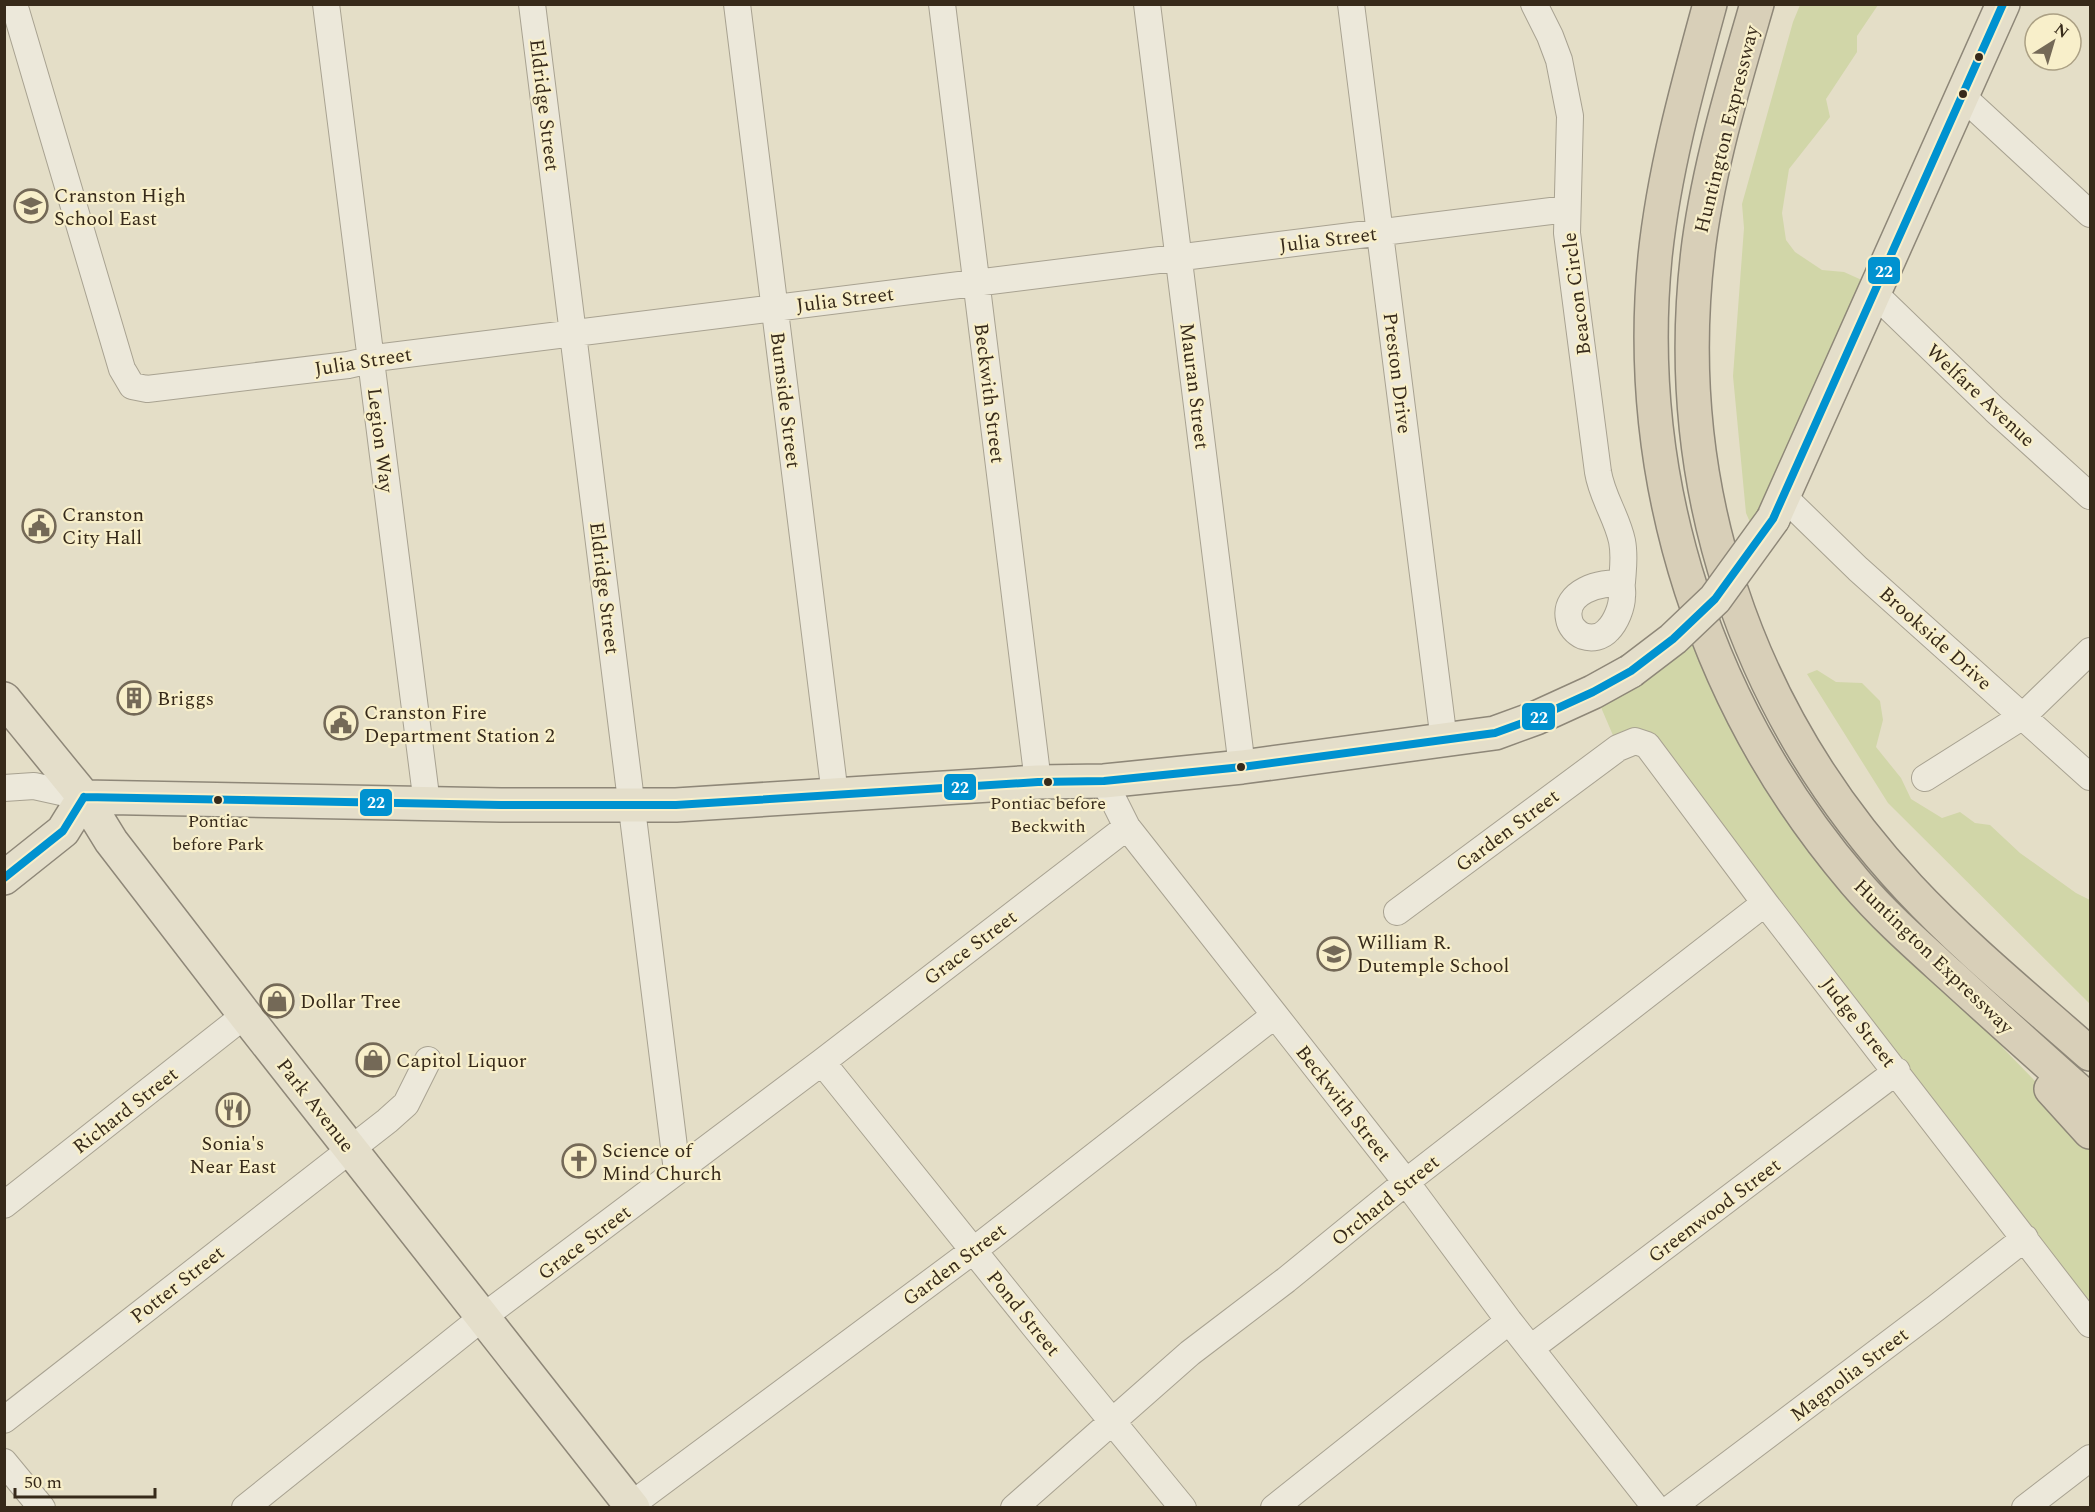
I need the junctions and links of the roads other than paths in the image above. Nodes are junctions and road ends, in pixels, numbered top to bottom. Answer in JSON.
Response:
{"nodes":[{"id":1,"x":14,"y":4,"type":"edge"},
{"id":2,"x":326,"y":4,"type":"edge"},
{"id":3,"x":532,"y":4,"type":"edge"},
{"id":4,"x":737,"y":4,"type":"edge"},
{"id":5,"x":942,"y":4,"type":"edge"},
{"id":6,"x":1147,"y":4,"type":"edge"},
{"id":7,"x":1352,"y":4,"type":"edge"},
{"id":8,"x":1534,"y":4,"type":"edge"},
{"id":9,"x":1688,"y":4,"type":"edge"},
{"id":10,"x":1710,"y":4,"type":"edge"},
{"id":11,"x":1757,"y":4,"type":"edge"},
{"id":12,"x":2003,"y":4,"type":"edge"},
{"id":13,"x":1961,"y":95,"type":"junction"},
{"id":14,"x":1567,"y":209,"type":"junction"},
{"id":15,"x":2091,"y":214,"type":"edge"},
{"id":16,"x":1380,"y":232,"type":"junction"},
{"id":17,"x":1655,"y":257,"type":"junction"},
{"id":18,"x":1179,"y":258,"type":"junction"},
{"id":19,"x":976,"y":283,"type":"junction"},
{"id":20,"x":1874,"y":293,"type":"junction"},
{"id":21,"x":774,"y":308,"type":"junction"},
{"id":22,"x":573,"y":333,"type":"junction"},
{"id":23,"x":370,"y":360,"type":"junction"},
{"id":24,"x":2091,"y":496,"type":"edge"},
{"id":25,"x":1779,"y":508,"type":"junction"},
{"id":26,"x":1622,"y":584,"type":"dead end"},
{"id":27,"x":2091,"y":651,"type":"edge"},
{"id":28,"x":4,"y":699,"type":"edge"},
{"id":29,"x":2023,"y":716,"type":"junction"},
{"id":30,"x":1444,"y":741,"type":"junction"},
{"id":31,"x":1618,"y":748,"type":"joint"},
{"id":32,"x":1242,"y":767,"type":"junction"},
{"id":33,"x":2091,"y":777,"type":"edge"},
{"id":34,"x":1925,"y":778,"type":"dead end"},
{"id":35,"x":1104,"y":780,"type":"junction"},
{"id":36,"x":1038,"y":782,"type":"junction"},
{"id":37,"x":4,"y":788,"type":"edge"},
{"id":38,"x":835,"y":795,"type":"junction"},
{"id":39,"x":84,"y":797,"type":"junction"},
{"id":40,"x":427,"y":804,"type":"junction"},
{"id":41,"x":632,"y":805,"type":"junction"},
{"id":42,"x":1127,"y":827,"type":"junction"},
{"id":43,"x":4,"y":878,"type":"edge"},
{"id":44,"x":1765,"y":903,"type":"junction"},
{"id":45,"x":1397,"y":912,"type":"dead end"},
{"id":46,"x":1930,"y":957,"type":"junction"},
{"id":47,"x":2032,"y":1003,"type":"junction"},
{"id":48,"x":245,"y":1015,"type":"junction"},
{"id":49,"x":1275,"y":1015,"type":"junction"},
{"id":50,"x":2091,"y":1048,"type":"edge"},
{"id":51,"x":2091,"y":1054,"type":"edge"},
{"id":52,"x":428,"y":1060,"type":"dead end"},
{"id":53,"x":822,"y":1062,"type":"junction"},
{"id":54,"x":1897,"y":1071,"type":"junction"},
{"id":55,"x":2091,"y":1101,"type":"edge"},
{"id":56,"x":2091,"y":1132,"type":"edge"},
{"id":57,"x":350,"y":1149,"type":"junction"},
{"id":58,"x":677,"y":1170,"type":"junction"},
{"id":59,"x":1406,"y":1182,"type":"junction"},
{"id":60,"x":4,"y":1205,"type":"edge"},
{"id":61,"x":2025,"y":1238,"type":"junction"},
{"id":62,"x":974,"y":1250,"type":"junction"},
{"id":63,"x":483,"y":1317,"type":"junction"},
{"id":64,"x":1509,"y":1321,"type":"junction"},
{"id":65,"x":2091,"y":1324,"type":"edge"},
{"id":66,"x":1531,"y":1348,"type":"junction"},
{"id":67,"x":4,"y":1420,"type":"edge"},
{"id":68,"x":1112,"y":1422,"type":"junction"},
{"id":69,"x":2091,"y":1458,"type":"edge"},
{"id":70,"x":4,"y":1462,"type":"edge"},
{"id":71,"x":630,"y":1506,"type":"edge"},
{"id":72,"x":42,"y":1508,"type":"edge"},
{"id":73,"x":245,"y":1508,"type":"edge"},
{"id":74,"x":1014,"y":1508,"type":"edge"},
{"id":75,"x":1183,"y":1508,"type":"edge"},
{"id":76,"x":1274,"y":1508,"type":"edge"},
{"id":77,"x":1656,"y":1508,"type":"edge"},
{"id":78,"x":1671,"y":1508,"type":"edge"},
{"id":79,"x":2025,"y":1508,"type":"edge"}],
"edges":[{"from":1,"to":23,"type":"street","name":"Julia Street"},
{"from":2,"to":23,"type":"street","name":"Legion Way"},
{"from":3,"to":22,"type":"street","name":"Eldridge Street"},
{"from":4,"to":21,"type":"street","name":"Burnside Street"},
{"from":5,"to":19,"type":"street","name":"Beckwith Street"},
{"from":6,"to":18,"type":"street","name":"Mauran Street"},
{"from":7,"to":16,"type":"street","name":"Preston Drive"},
{"from":8,"to":14,"type":"street","name":"Beacon Circle"},
{"from":9,"to":17,"type":"highway"},
{"from":10,"to":17,"type":"highway","name":"Huntington Expressway"},
{"from":11,"to":47,"type":"highway","name":"Huntington Expressway"},
{"from":12,"to":13,"type":"main road"},
{"from":13,"to":15,"type":"street"},
{"from":13,"to":20,"type":"main road"},
{"from":14,"to":16,"type":"street","name":"Julia Street"},
{"from":14,"to":26,"type":"street","name":"Beacon Circle"},
{"from":16,"to":18,"type":"street","name":"Julia Street"},
{"from":16,"to":30,"type":"street","name":"Preston Drive"},
{"from":17,"to":46,"type":"highway","name":"Huntington Expressway"},
{"from":18,"to":19,"type":"street","name":"Julia Street"},
{"from":18,"to":32,"type":"street","name":"Mauran Street"},
{"from":19,"to":21,"type":"street","name":"Julia Street"},
{"from":19,"to":36,"type":"street","name":"Beckwith Street"},
{"from":20,"to":24,"type":"street","name":"Welfare Avenue"},
{"from":20,"to":25,"type":"main road"},
{"from":21,"to":22,"type":"street","name":"Julia Street"},
{"from":21,"to":38,"type":"street","name":"Burnside Street"},
{"from":22,"to":23,"type":"street","name":"Julia Street"},
{"from":22,"to":41,"type":"street","name":"Eldridge Street"},
{"from":23,"to":40,"type":"street","name":"Legion Way"},
{"from":25,"to":29,"type":"street","name":"Brookside Drive"},
{"from":25,"to":30,"type":"main road","bridge":true},
{"from":27,"to":29,"type":"street"},
{"from":28,"to":39,"type":"main road","name":"Park Avenue"},
{"from":29,"to":33,"type":"street","name":"Brookside Drive"},
{"from":29,"to":34,"type":"street"},
{"from":30,"to":32,"type":"main road"},
{"from":31,"to":44,"type":"street","name":"Judge Street"},
{"from":31,"to":45,"type":"street","name":"Garden Street"},
{"from":32,"to":35,"type":"main road"},
{"from":35,"to":36,"type":"main road"},
{"from":35,"to":42,"type":"street","name":"Beckwith Street"},
{"from":36,"to":38,"type":"main road"},
{"from":37,"to":39,"type":"street"},
{"from":38,"to":41,"type":"main road"},
{"from":39,"to":40,"type":"main road"},
{"from":39,"to":43,"type":"main road"},
{"from":39,"to":48,"type":"main road","name":"Park Avenue"},
{"from":40,"to":41,"type":"main road"},
{"from":41,"to":58,"type":"street","name":"Eldridge Street"},
{"from":42,"to":49,"type":"street","name":"Beckwith Street"},
{"from":42,"to":53,"type":"street","name":"Grace Street"},
{"from":44,"to":54,"type":"street","name":"Judge Street"},
{"from":44,"to":59,"type":"street","name":"Orchard Street"},
{"from":46,"to":55,"type":"highway","name":"Huntington Expressway"},
{"from":46,"to":56,"type":"highway"},
{"from":47,"to":50,"type":"highway"},
{"from":47,"to":51,"type":"highway","name":"Huntington Expressway"},
{"from":48,"to":57,"type":"main road","name":"Park Avenue"},
{"from":48,"to":60,"type":"street","name":"Richard Street"},
{"from":49,"to":59,"type":"street","name":"Beckwith Street"},
{"from":49,"to":62,"type":"street","name":"Garden Street"},
{"from":52,"to":57,"type":"street","name":"Potter Street"},
{"from":53,"to":58,"type":"street","name":"Grace Street"},
{"from":53,"to":62,"type":"street","name":"Pond Street"},
{"from":54,"to":61,"type":"street","name":"Judge Street"},
{"from":54,"to":66,"type":"street","name":"Greenwood Street"},
{"from":57,"to":63,"type":"main road","name":"Park Avenue"},
{"from":57,"to":67,"type":"street","name":"Potter Street"},
{"from":58,"to":63,"type":"street","name":"Grace Street"},
{"from":59,"to":64,"type":"street","name":"Beckwith Street"},
{"from":59,"to":68,"type":"street","name":"Orchard Street"},
{"from":61,"to":65,"type":"street","name":"Judge Street"},
{"from":61,"to":78,"type":"street","name":"Magnolia Street"},
{"from":62,"to":68,"type":"street","name":"Pond Street"},
{"from":62,"to":71,"type":"street","name":"Garden Street"},
{"from":63,"to":71,"type":"main road","name":"Park Avenue"},
{"from":63,"to":73,"type":"street","name":"Grace Street"},
{"from":64,"to":66,"type":"street","name":"Beckwith Street"},
{"from":64,"to":76,"type":"street"},
{"from":66,"to":77,"type":"street","name":"Beckwith Street"},
{"from":68,"to":74,"type":"street","name":"Orchard Street"},
{"from":68,"to":75,"type":"street","name":"Pond Street"},
{"from":69,"to":79,"type":"street"},
{"from":70,"to":72,"type":"street"}]}
